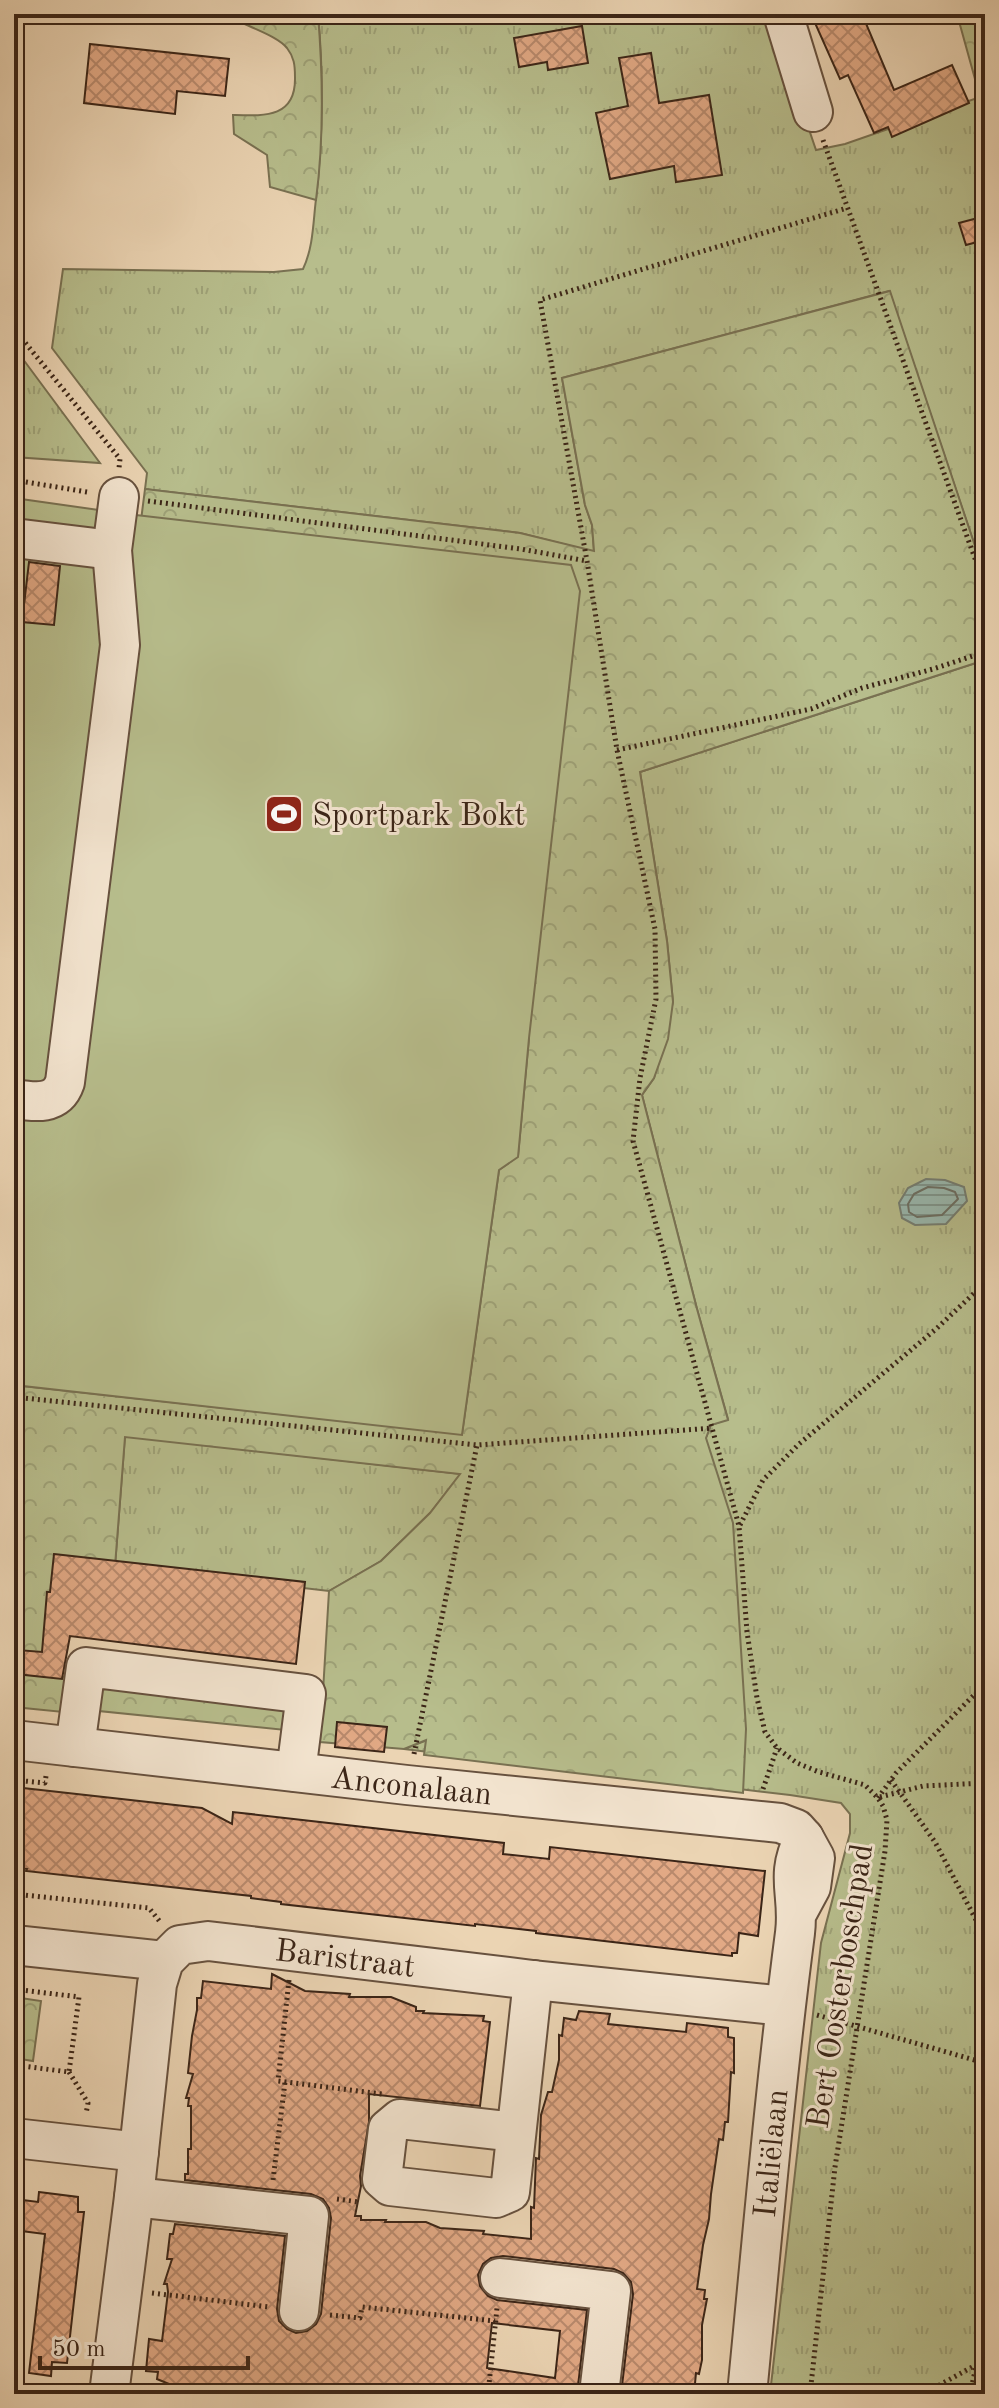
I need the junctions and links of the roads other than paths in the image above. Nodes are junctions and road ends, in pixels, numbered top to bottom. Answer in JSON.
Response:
{"nodes":[{"id":1,"x":783,"y":14,"type":"edge"},
{"id":2,"x":813,"y":112,"type":"road end"},
{"id":3,"x":119,"y":497,"type":"road end"},
{"id":4,"x":14,"y":538,"type":"edge"},
{"id":5,"x":112,"y":550,"type":"junction"},
{"id":6,"x":14,"y":1099,"type":"edge"},
{"id":7,"x":14,"y":1740,"type":"edge"},
{"id":8,"x":75,"y":1747,"type":"junction"},
{"id":9,"x":296,"y":1772,"type":"junction"},
{"id":10,"x":804,"y":1838,"type":"joint"},
{"id":11,"x":14,"y":1945,"type":"edge"},
{"id":12,"x":172,"y":1953,"type":"junction"},
{"id":13,"x":533,"y":1980,"type":"junction"},
{"id":14,"x":785,"y":2006,"type":"junction"},
{"id":15,"x":516,"y":2132,"type":"junction"},
{"id":16,"x":14,"y":2138,"type":"edge"},
{"id":17,"x":139,"y":2152,"type":"junction"},
{"id":18,"x":134,"y":2197,"type":"junction"},
{"id":19,"x":500,"y":2278,"type":"dead end"},
{"id":20,"x":299,"y":2311,"type":"dead end"},
{"id":21,"x":109,"y":2394,"type":"edge"},
{"id":22,"x":599,"y":2394,"type":"edge"},
{"id":23,"x":747,"y":2394,"type":"edge"}],
"edges":[{"from":1,"to":2,"type":"street"},
{"from":3,"to":5,"type":"street"},
{"from":4,"to":5,"type":"street"},
{"from":5,"to":6,"type":"street"},
{"from":7,"to":8,"type":"street","name":"Anconalaan"},
{"from":8,"to":9,"type":"street","name":"Anconalaan"},
{"from":8,"to":9,"type":"street"},
{"from":9,"to":10,"type":"street","name":"Anconalaan"},
{"from":10,"to":14,"type":"street","name":"Italiëlaan"},
{"from":11,"to":12,"type":"street","name":"Baristraat"},
{"from":12,"to":13,"type":"street","name":"Baristraat"},
{"from":12,"to":17,"type":"street"},
{"from":13,"to":14,"type":"street","name":"Baristraat"},
{"from":13,"to":15,"type":"street"},
{"from":14,"to":23,"type":"street","name":"Italiëlaan"},
{"from":15,"to":15,"type":"street"},
{"from":16,"to":17,"type":"street"},
{"from":17,"to":18,"type":"street"},
{"from":18,"to":20,"type":"street"},
{"from":18,"to":21,"type":"street"},
{"from":19,"to":22,"type":"street"}]}
